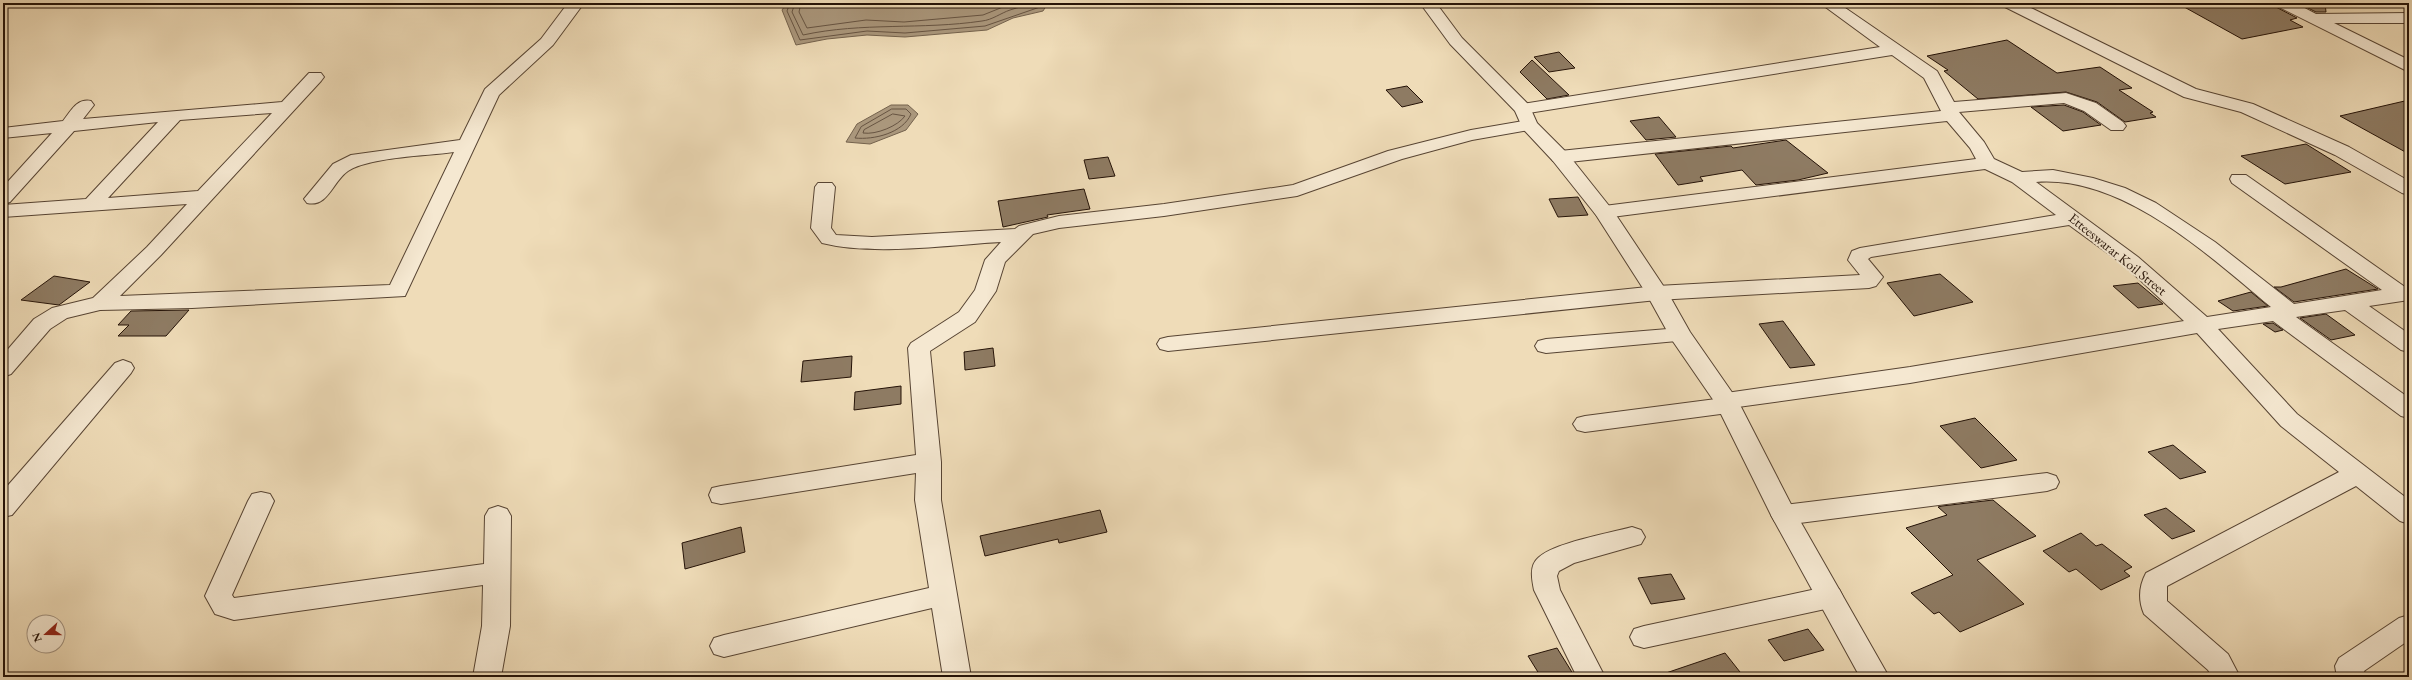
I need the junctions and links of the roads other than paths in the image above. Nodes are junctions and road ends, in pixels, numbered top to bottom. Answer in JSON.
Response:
{"nodes":[{"id":1,"x":576,"y":3,"type":"edge"},
{"id":2,"x":1428,"y":3,"type":"edge"},
{"id":3,"x":1828,"y":3,"type":"edge"},
{"id":4,"x":2282,"y":3,"type":"edge"},
{"id":5,"x":2015,"y":4,"type":"edge"},
{"id":6,"x":2313,"y":18,"type":"junction"},
{"id":7,"x":2409,"y":18,"type":"edge"},
{"id":8,"x":1893,"y":50,"type":"junction"},
{"id":9,"x":2409,"y":67,"type":"edge"},
{"id":10,"x":315,"y":77,"type":"dead end"},
{"id":11,"x":85,"y":105,"type":"dead end"},
{"id":12,"x":285,"y":107,"type":"junction"},
{"id":13,"x":1950,"y":112,"type":"junction"},
{"id":14,"x":175,"y":115,"type":"junction"},
{"id":15,"x":1526,"y":117,"type":"junction"},
{"id":16,"x":69,"y":126,"type":"junction"},
{"id":17,"x":2117,"y":126,"type":"dead end"},
{"id":18,"x":3,"y":132,"type":"edge"},
{"id":19,"x":466,"y":145,"type":"junction"},
{"id":20,"x":1560,"y":157,"type":"junction"},
{"id":21,"x":1987,"y":163,"type":"junction"},
{"id":22,"x":2019,"y":178,"type":"junction"},
{"id":23,"x":2239,"y":179,"type":"dead end"},
{"id":24,"x":825,"y":187,"type":"dead end"},
{"id":25,"x":2409,"y":189,"type":"edge"},
{"id":26,"x":202,"y":197,"type":"junction"},
{"id":27,"x":3,"y":198,"type":"edge"},
{"id":28,"x":314,"y":199,"type":"dead end"},
{"id":29,"x":92,"y":204,"type":"junction"},
{"id":30,"x":3,"y":211,"type":"edge"},
{"id":31,"x":1604,"y":212,"type":"junction"},
{"id":32,"x":2074,"y":218,"type":"junction"},
{"id":33,"x":1020,"y":235,"type":"junction"},
{"id":34,"x":1657,"y":293,"type":"junction"},
{"id":35,"x":2407,"y":293,"type":"edge"},
{"id":36,"x":2349,"y":302,"type":"junction"},
{"id":37,"x":100,"y":303,"type":"junction"},
{"id":38,"x":2282,"y":312,"type":"junction"},
{"id":39,"x":2202,"y":325,"type":"junction"},
{"id":40,"x":1680,"y":335,"type":"junction"},
{"id":41,"x":1168,"y":344,"type":"dead end"},
{"id":42,"x":2409,"y":345,"type":"edge"},
{"id":43,"x":1546,"y":346,"type":"dead end"},
{"id":44,"x":123,"y":368,"type":"dead end"},
{"id":45,"x":3,"y":369,"type":"edge"},
{"id":46,"x":1727,"y":403,"type":"junction"},
{"id":47,"x":2409,"y":410,"type":"edge"},
{"id":48,"x":1585,"y":424,"type":"dead end"},
{"id":49,"x":929,"y":462,"type":"junction"},
{"id":50,"x":2357,"y":474,"type":"junction"},
{"id":51,"x":2047,"y":482,"type":"dead end"},
{"id":52,"x":721,"y":495,"type":"dead end"},
{"id":53,"x":261,"y":501,"type":"dead end"},
{"id":54,"x":3,"y":508,"type":"edge"},
{"id":55,"x":2409,"y":514,"type":"edge"},
{"id":56,"x":1784,"y":515,"type":"junction"},
{"id":57,"x":498,"y":516,"type":"dead end"},
{"id":58,"x":1632,"y":537,"type":"dead end"},
{"id":59,"x":497,"y":573,"type":"junction"},
{"id":60,"x":943,"y":595,"type":"junction"},
{"id":61,"x":1830,"y":597,"type":"junction"},
{"id":62,"x":2409,"y":626,"type":"edge"},
{"id":63,"x":1644,"y":637,"type":"dead end"},
{"id":64,"x":724,"y":646,"type":"dead end"},
{"id":65,"x":487,"y":677,"type":"edge"},
{"id":66,"x":957,"y":677,"type":"edge"},
{"id":67,"x":1591,"y":677,"type":"edge"},
{"id":68,"x":1875,"y":677,"type":"edge"},
{"id":69,"x":2226,"y":677,"type":"edge"},
{"id":70,"x":2353,"y":677,"type":"edge"}],
"edges":[{"from":1,"to":19,"type":"street"},
{"from":2,"to":15,"type":"street"},
{"from":3,"to":8,"type":"street"},
{"from":4,"to":6,"type":"street"},
{"from":5,"to":25,"type":"street"},
{"from":6,"to":7,"type":"street"},
{"from":6,"to":9,"type":"street"},
{"from":8,"to":13,"type":"street"},
{"from":8,"to":15,"type":"street"},
{"from":10,"to":12,"type":"street"},
{"from":11,"to":16,"type":"street"},
{"from":12,"to":14,"type":"street"},
{"from":12,"to":26,"type":"street"},
{"from":13,"to":17,"type":"street"},
{"from":13,"to":20,"type":"street"},
{"from":13,"to":21,"type":"street"},
{"from":14,"to":16,"type":"street"},
{"from":14,"to":29,"type":"street"},
{"from":15,"to":20,"type":"street"},
{"from":15,"to":33,"type":"street"},
{"from":16,"to":18,"type":"street"},
{"from":16,"to":27,"type":"street"},
{"from":19,"to":28,"type":"street"},
{"from":19,"to":37,"type":"street"},
{"from":20,"to":31,"type":"street"},
{"from":21,"to":22,"type":"street","name":"Etteeswarar Koil Street"},
{"from":21,"to":31,"type":"street"},
{"from":22,"to":32,"type":"street","name":"Etteeswarar Koil Street"},
{"from":22,"to":38,"type":"street"},
{"from":23,"to":35,"type":"street"},
{"from":24,"to":33,"type":"street"},
{"from":26,"to":29,"type":"street"},
{"from":26,"to":37,"type":"street"},
{"from":29,"to":30,"type":"street"},
{"from":31,"to":34,"type":"street"},
{"from":32,"to":34,"type":"street"},
{"from":32,"to":39,"type":"street","name":"Etteeswarar Koil Street"},
{"from":33,"to":49,"type":"street"},
{"from":34,"to":40,"type":"street"},
{"from":34,"to":41,"type":"street"},
{"from":35,"to":36,"type":"street"},
{"from":36,"to":38,"type":"street"},
{"from":36,"to":42,"type":"street"},
{"from":37,"to":45,"type":"street"},
{"from":38,"to":39,"type":"street"},
{"from":38,"to":47,"type":"street"},
{"from":39,"to":46,"type":"street"},
{"from":39,"to":50,"type":"street","name":"Etteeswarar Koil Street"},
{"from":40,"to":43,"type":"street"},
{"from":40,"to":46,"type":"street"},
{"from":44,"to":54,"type":"street"},
{"from":46,"to":48,"type":"street"},
{"from":46,"to":56,"type":"street"},
{"from":49,"to":52,"type":"street"},
{"from":49,"to":60,"type":"street"},
{"from":50,"to":55,"type":"street","name":"Etteeswarar Koil Street"},
{"from":50,"to":69,"type":"street"},
{"from":51,"to":56,"type":"street"},
{"from":53,"to":59,"type":"street"},
{"from":56,"to":61,"type":"street"},
{"from":57,"to":59,"type":"street"},
{"from":58,"to":67,"type":"street"},
{"from":59,"to":65,"type":"street"},
{"from":60,"to":64,"type":"street"},
{"from":60,"to":66,"type":"street"},
{"from":61,"to":63,"type":"street"},
{"from":61,"to":68,"type":"street"},
{"from":62,"to":70,"type":"street"}]}
